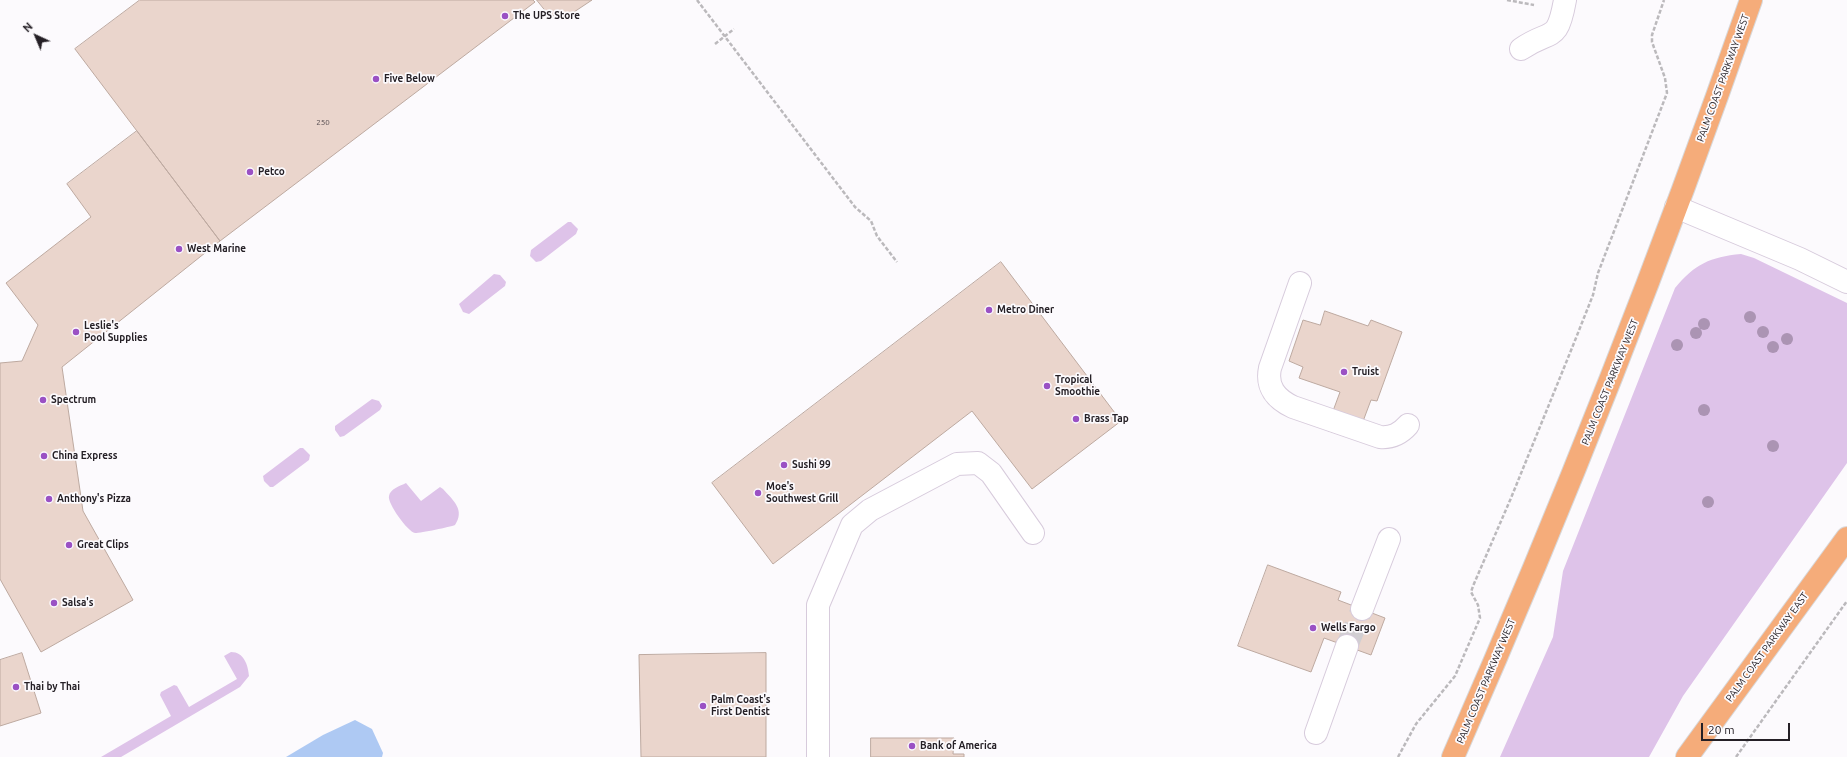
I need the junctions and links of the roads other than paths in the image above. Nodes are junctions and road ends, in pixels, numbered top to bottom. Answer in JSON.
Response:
{"nodes":[{"id":1,"x":1565,"y":0,"type":"edge"},
{"id":2,"x":1751,"y":0,"type":"edge"},
{"id":3,"x":1521,"y":49,"type":"dead end"},
{"id":4,"x":1676,"y":207,"type":"junction"},
{"id":5,"x":1847,"y":282,"type":"edge"},
{"id":6,"x":1300,"y":283,"type":"dead end"},
{"id":7,"x":1408,"y":425,"type":"dead end"},
{"id":8,"x":1033,"y":533,"type":"dead end"},
{"id":9,"x":1847,"y":538,"type":"edge"},
{"id":10,"x":1389,"y":539,"type":"dead end"},
{"id":11,"x":1362,"y":609,"type":"tunnel mouth"},
{"id":12,"x":1347,"y":646,"type":"tunnel mouth"},
{"id":13,"x":1316,"y":733,"type":"dead end"},
{"id":14,"x":818,"y":757,"type":"edge"},
{"id":15,"x":1453,"y":757,"type":"edge"},
{"id":16,"x":1687,"y":757,"type":"edge"}],
"edges":[{"from":1,"to":3,"type":"street"},
{"from":2,"to":4,"type":"main road","name":"PALM COAST PARKWAY WEST"},
{"from":4,"to":5,"type":"street"},
{"from":4,"to":15,"type":"main road","name":"PALM COAST PARKWAY WEST"},
{"from":6,"to":7,"type":"street"},
{"from":8,"to":14,"type":"street"},
{"from":9,"to":16,"type":"main road","name":"PALM COAST PARKWAY EAST"},
{"from":10,"to":11,"type":"street"},
{"from":12,"to":13,"type":"street"}]}
